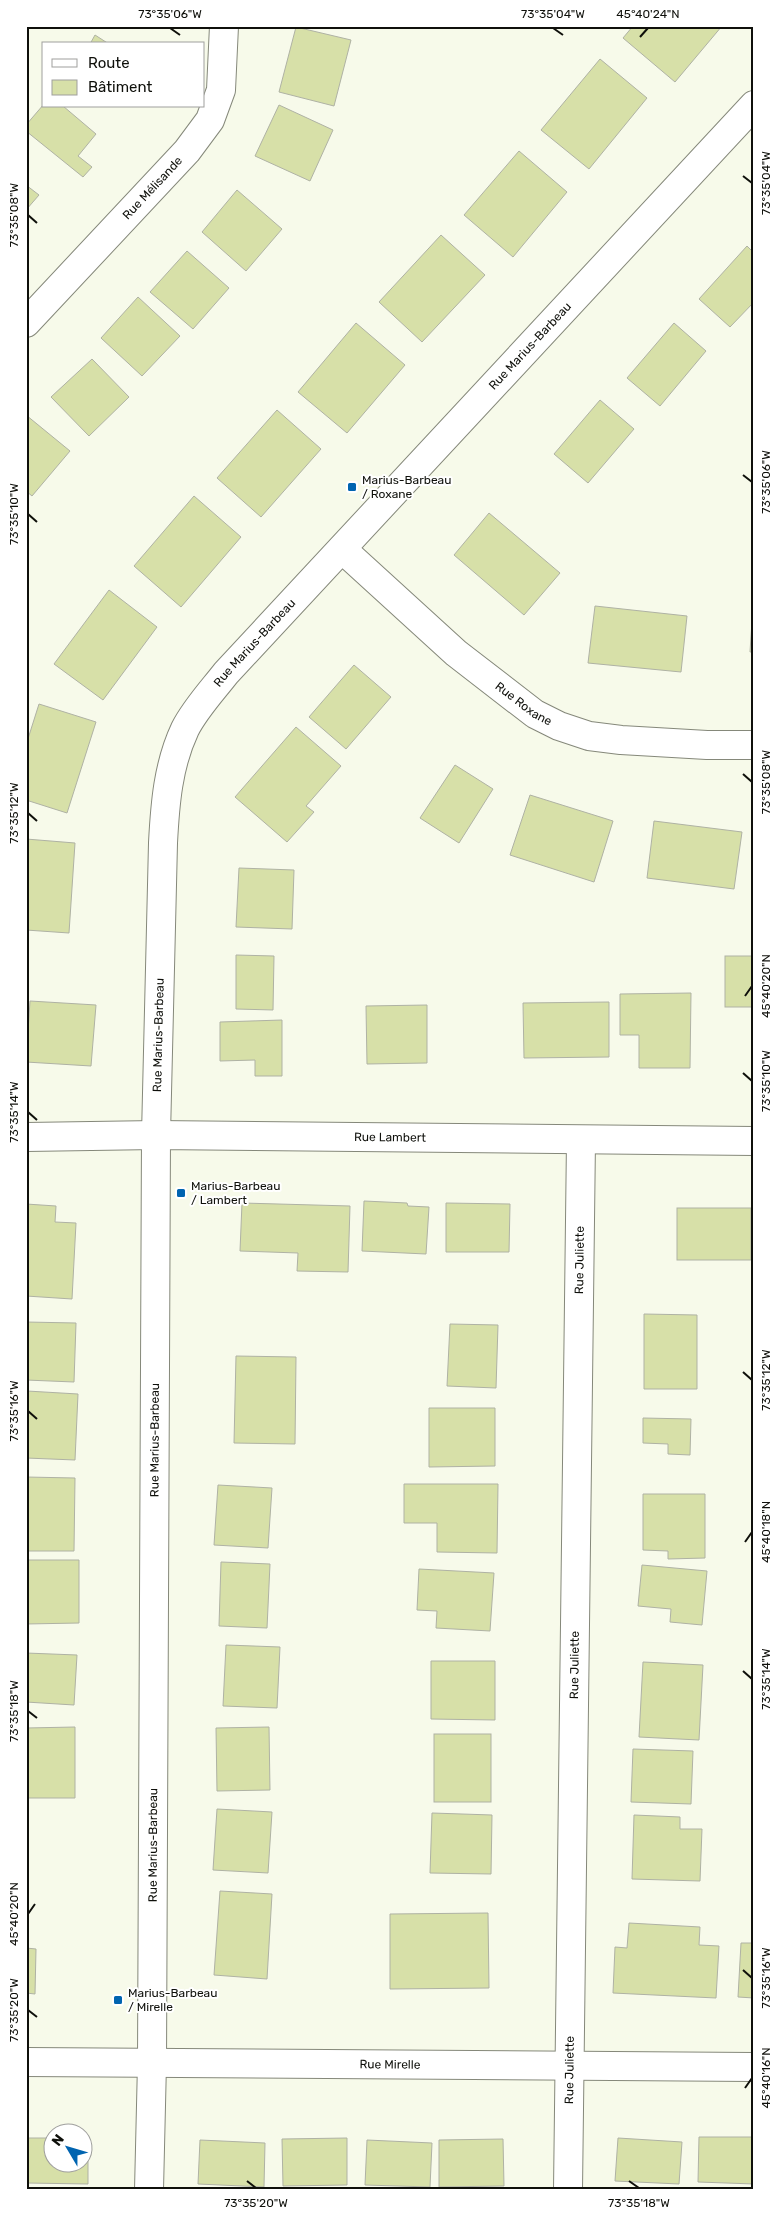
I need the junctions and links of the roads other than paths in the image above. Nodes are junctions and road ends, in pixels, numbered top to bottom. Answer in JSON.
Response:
{"nodes":[{"id":1,"x":224,"y":26,"type":"edge"},
{"id":2,"x":754,"y":105,"type":"edge"},
{"id":3,"x":26,"y":323,"type":"edge"},
{"id":4,"x":342,"y":549,"type":"junction"},
{"id":5,"x":754,"y":745,"type":"edge"},
{"id":6,"x":156,"y":1135,"type":"junction"},
{"id":7,"x":26,"y":1137,"type":"edge"},
{"id":8,"x":581,"y":1140,"type":"junction"},
{"id":9,"x":754,"y":1141,"type":"edge"},
{"id":10,"x":26,"y":2062,"type":"edge"},
{"id":11,"x":152,"y":2063,"type":"junction"},
{"id":12,"x":569,"y":2066,"type":"junction"},
{"id":13,"x":754,"y":2067,"type":"edge"},
{"id":14,"x":149,"y":2190,"type":"edge"},
{"id":15,"x":568,"y":2190,"type":"edge"}],
"edges":[{"from":1,"to":3,"type":"street","name":"Rue Mélisande"},
{"from":2,"to":4,"type":"street","name":"Rue Marius-Barbeau"},
{"from":4,"to":5,"type":"street","name":"Rue Roxane"},
{"from":4,"to":6,"type":"street","name":"Rue Marius-Barbeau"},
{"from":6,"to":7,"type":"street","name":"Rue Lambert"},
{"from":6,"to":8,"type":"street","name":"Rue Lambert"},
{"from":6,"to":11,"type":"street","name":"Rue Marius-Barbeau"},
{"from":8,"to":9,"type":"street","name":"Rue Lambert"},
{"from":8,"to":12,"type":"street","name":"Rue Juliette"},
{"from":10,"to":11,"type":"street","name":"Rue Mirelle"},
{"from":11,"to":12,"type":"street","name":"Rue Mirelle"},
{"from":11,"to":14,"type":"street","name":"Rue Marius-Barbeau"},
{"from":12,"to":13,"type":"street","name":"Rue Mirelle"},
{"from":12,"to":15,"type":"street","name":"Rue Juliette"}]}
